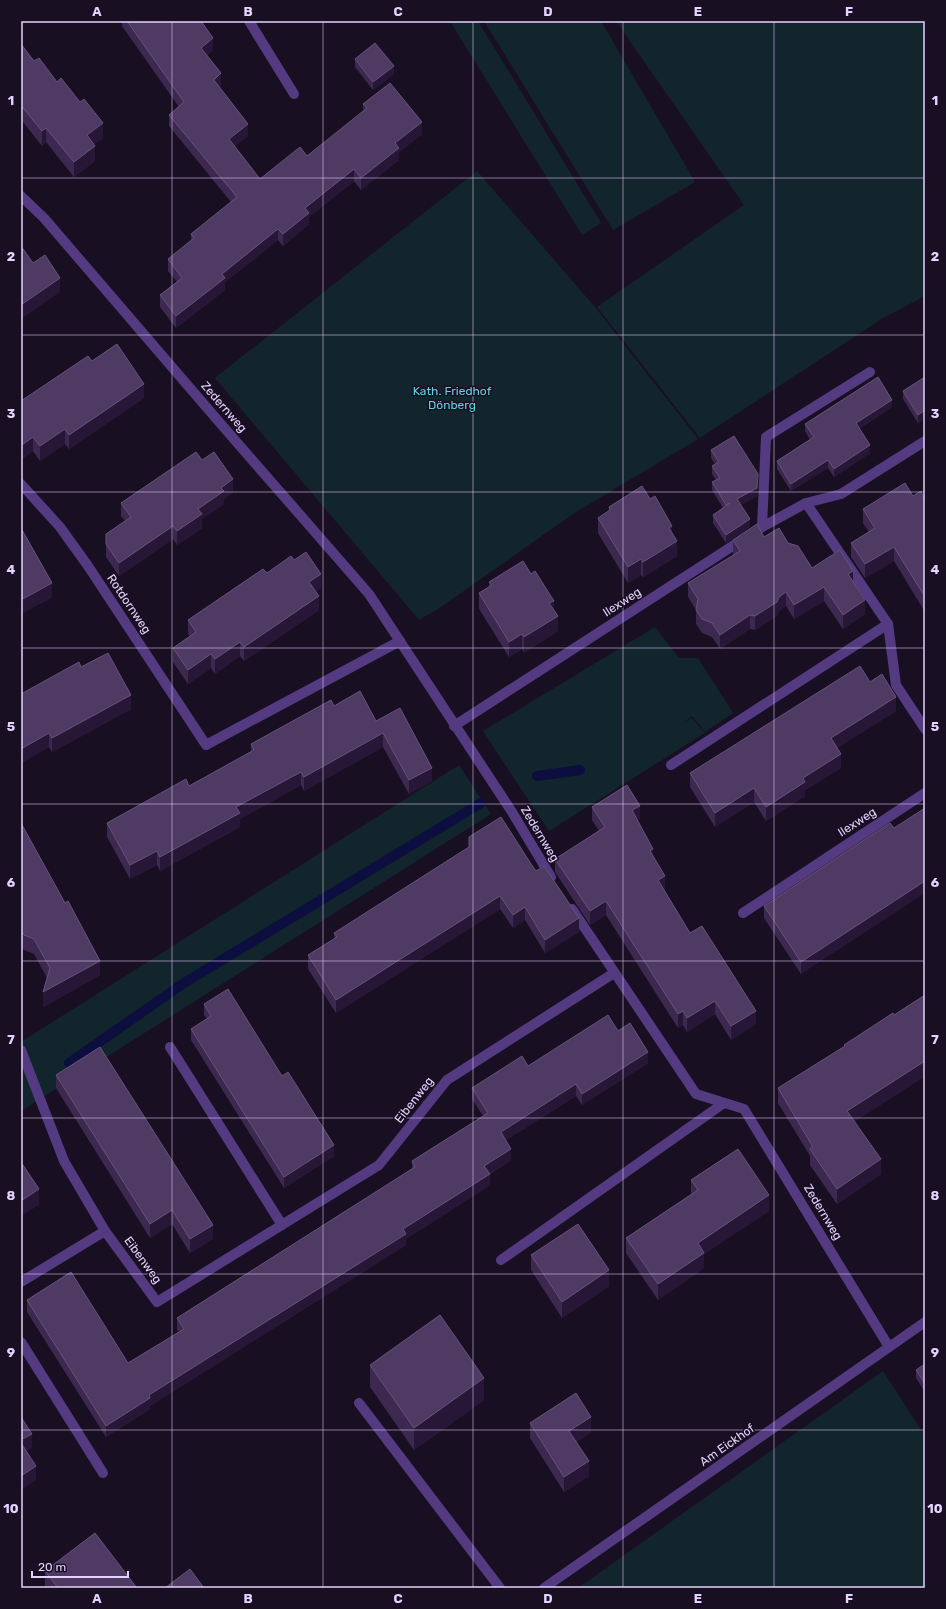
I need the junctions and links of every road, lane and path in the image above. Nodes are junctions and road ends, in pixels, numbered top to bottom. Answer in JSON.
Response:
{"nodes":[{"id":1,"x":249,"y":21,"type":"edge"},
{"id":2,"x":294,"y":94,"type":"dead end"},
{"id":3,"x":21,"y":196,"type":"edge"},
{"id":4,"x":870,"y":372,"type":"dead end"},
{"id":5,"x":925,"y":441,"type":"edge"},
{"id":6,"x":21,"y":484,"type":"edge"},
{"id":7,"x":806,"y":503,"type":"junction"},
{"id":8,"x":762,"y":527,"type":"junction"},
{"id":9,"x":888,"y":624,"type":"junction"},
{"id":10,"x":400,"y":641,"type":"junction"},
{"id":11,"x":454,"y":726,"type":"junction"},
{"id":12,"x":925,"y":729,"type":"edge"},
{"id":13,"x":671,"y":765,"type":"dead end"},
{"id":14,"x":925,"y":792,"type":"edge"},
{"id":15,"x":555,"y":883,"type":"edge"},
{"id":16,"x":567,"y":902,"type":"edge"},
{"id":17,"x":743,"y":913,"type":"dead end"},
{"id":18,"x":614,"y":973,"type":"junction"},
{"id":19,"x":170,"y":1047,"type":"dead end"},
{"id":20,"x":21,"y":1050,"type":"edge"},
{"id":21,"x":724,"y":1103,"type":"junction"},
{"id":22,"x":282,"y":1225,"type":"junction"},
{"id":23,"x":105,"y":1231,"type":"junction"},
{"id":24,"x":501,"y":1260,"type":"dead end"},
{"id":25,"x":21,"y":1282,"type":"edge"},
{"id":26,"x":925,"y":1322,"type":"edge"},
{"id":27,"x":21,"y":1342,"type":"edge"},
{"id":28,"x":890,"y":1347,"type":"junction"},
{"id":29,"x":359,"y":1403,"type":"dead end"},
{"id":30,"x":103,"y":1473,"type":"dead end"},
{"id":31,"x":500,"y":1588,"type":"edge"},
{"id":32,"x":544,"y":1588,"type":"edge"}],
"edges":[{"from":1,"to":2,"type":"street"},
{"from":3,"to":10,"type":"street","name":"Zedernweg"},
{"from":4,"to":8,"type":"street"},
{"from":5,"to":7,"type":"street","name":"Ilexweg"},
{"from":6,"to":10,"type":"street","name":"Rotdornweg"},
{"from":7,"to":8,"type":"street","name":"Ilexweg"},
{"from":7,"to":9,"type":"street"},
{"from":8,"to":11,"type":"street","name":"Ilexweg"},
{"from":9,"to":12,"type":"street"},
{"from":9,"to":13,"type":"street"},
{"from":10,"to":11,"type":"street","name":"Zedernweg"},
{"from":11,"to":15,"type":"street","name":"Zedernweg"},
{"from":14,"to":17,"type":"street","name":"Ilexweg"},
{"from":16,"to":18,"type":"street","name":"Zedernweg"},
{"from":18,"to":21,"type":"street","name":"Zedernweg"},
{"from":18,"to":22,"type":"street","name":"Eibenweg"},
{"from":19,"to":22,"type":"street"},
{"from":20,"to":23,"type":"street","name":"Eibenweg"},
{"from":21,"to":24,"type":"street"},
{"from":21,"to":28,"type":"street","name":"Zedernweg"},
{"from":22,"to":23,"type":"street","name":"Eibenweg"},
{"from":23,"to":25,"type":"street"},
{"from":26,"to":28,"type":"street","name":"Am Eickhof"},
{"from":27,"to":30,"type":"street"},
{"from":28,"to":32,"type":"street","name":"Am Eickhof"},
{"from":29,"to":31,"type":"street"}]}
